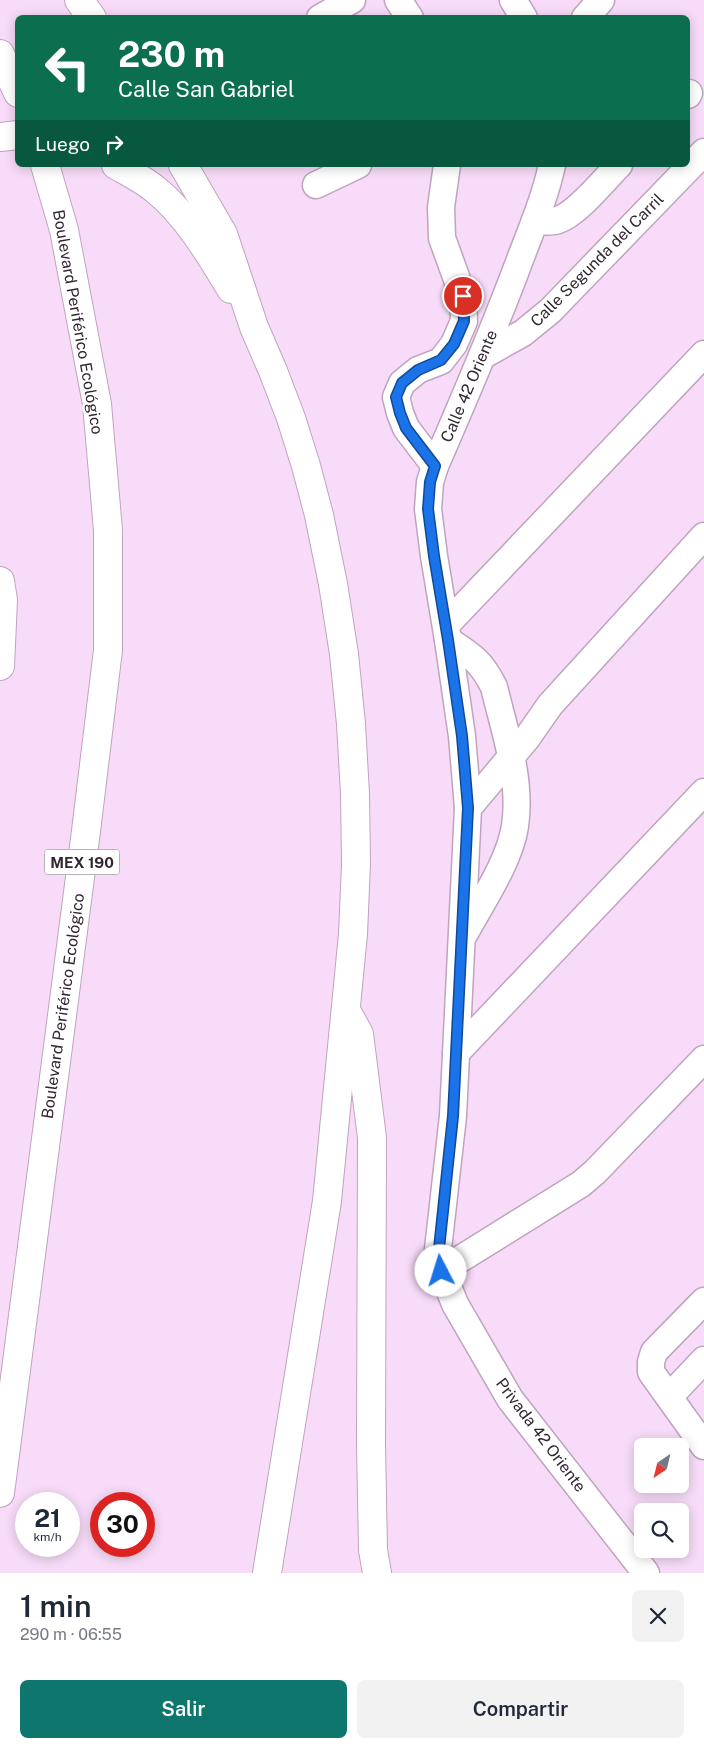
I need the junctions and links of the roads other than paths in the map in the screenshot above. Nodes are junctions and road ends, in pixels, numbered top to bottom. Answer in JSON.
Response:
{"nodes":[{"id":1,"x":79,"y":0,"type":"edge"},
{"id":2,"x":352,"y":0,"type":"edge"},
{"id":3,"x":513,"y":0,"type":"edge"},
{"id":4,"x":601,"y":0,"type":"edge"},
{"id":5,"x":90,"y":15,"type":"edge"},
{"id":6,"x":325,"y":15,"type":"edge"},
{"id":7,"x":522,"y":15,"type":"edge"},
{"id":8,"x":588,"y":15,"type":"edge"},
{"id":9,"x":2,"y":58,"type":"edge"},
{"id":10,"x":15,"y":86,"type":"edge"},
{"id":11,"x":15,"y":135,"type":"edge"},
{"id":12,"x":0,"y":137,"type":"edge"},
{"id":13,"x":704,"y":152,"type":"edge"},
{"id":14,"x":690,"y":166,"type":"edge"},
{"id":15,"x":46,"y":167,"type":"edge"},
{"id":16,"x":119,"y":167,"type":"edge"},
{"id":17,"x":183,"y":167,"type":"edge"},
{"id":18,"x":354,"y":167,"type":"edge"},
{"id":19,"x":447,"y":167,"type":"edge"},
{"id":20,"x":552,"y":167,"type":"edge"},
{"id":21,"x":617,"y":167,"type":"edge"},
{"id":22,"x":689,"y":167,"type":"edge"},
{"id":23,"x":316,"y":185,"type":"dead end"},
{"id":24,"x":535,"y":221,"type":"junction"},
{"id":25,"x":254,"y":327,"type":"junction"},
{"id":26,"x":704,"y":354,"type":"edge"},
{"id":27,"x":482,"y":356,"type":"junction"},
{"id":28,"x":435,"y":466,"type":"junction"},
{"id":29,"x":704,"y":536,"type":"edge"},
{"id":30,"x":0,"y":581,"type":"edge"},
{"id":31,"x":447,"y":633,"type":"junction"},
{"id":32,"x":0,"y":666,"type":"edge"},
{"id":33,"x":550,"y":705,"type":"junction"},
{"id":34,"x":502,"y":722,"type":"junction"},
{"id":35,"x":462,"y":736,"type":"junction"},
{"id":36,"x":510,"y":757,"type":"junction"},
{"id":37,"x":704,"y":792,"type":"edge"},
{"id":38,"x":468,"y":808,"type":"junction"},
{"id":39,"x":462,"y":938,"type":"junction"},
{"id":40,"x":345,"y":1008,"type":"junction"},
{"id":41,"x":456,"y":1053,"type":"junction"},
{"id":42,"x":704,"y":1059,"type":"edge"},
{"id":43,"x":441,"y":1271,"type":"junction"},
{"id":44,"x":704,"y":1301,"type":"edge"},
{"id":45,"x":704,"y":1360,"type":"edge"},
{"id":46,"x":669,"y":1397,"type":"junction"},
{"id":47,"x":704,"y":1446,"type":"edge"},
{"id":48,"x":0,"y":1493,"type":"edge"},
{"id":49,"x":268,"y":1573,"type":"edge"},
{"id":50,"x":377,"y":1573,"type":"edge"},
{"id":51,"x":646,"y":1573,"type":"edge"}],
"edges":[{"from":1,"to":5,"type":"highway"},
{"from":2,"to":6,"type":"street"},
{"from":3,"to":7,"type":"street"},
{"from":4,"to":8,"type":"street"},
{"from":9,"to":10,"type":"highway"},
{"from":11,"to":12,"type":"highway"},
{"from":13,"to":14,"type":"street","name":"Calle Segunda del Carril"},
{"from":15,"to":48,"type":"highway","name":"Boulevard Periférico Ecológico","number":"MEX 190"},
{"from":16,"to":25,"type":"highway"},
{"from":17,"to":25,"type":"highway"},
{"from":18,"to":23,"type":"street"},
{"from":19,"to":28,"type":"street"},
{"from":20,"to":24,"type":"street","name":"Calle 42 Oriente"},
{"from":21,"to":24,"type":"street"},
{"from":22,"to":27,"type":"street","name":"Calle Segunda del Carril"},
{"from":24,"to":27,"type":"street","name":"Calle 42 Oriente"},
{"from":25,"to":40,"type":"highway"},
{"from":26,"to":31,"type":"street"},
{"from":27,"to":28,"type":"street","name":"Calle 42 Oriente"},
{"from":28,"to":31,"type":"street","name":"Calle 42 Oriente"},
{"from":29,"to":33,"type":"street"},
{"from":30,"to":32,"type":"highway"},
{"from":31,"to":34,"type":"street"},
{"from":31,"to":35,"type":"street","name":"Calle 42 Oriente"},
{"from":33,"to":34,"type":"street"},
{"from":33,"to":36,"type":"street"},
{"from":34,"to":35,"type":"street"},
{"from":34,"to":36,"type":"street"},
{"from":35,"to":38,"type":"street","name":"Calle 42 Oriente"},
{"from":36,"to":38,"type":"street"},
{"from":36,"to":39,"type":"street"},
{"from":37,"to":41,"type":"street"},
{"from":38,"to":39,"type":"street","name":"Calle 42 Oriente"},
{"from":39,"to":41,"type":"street","name":"Calle 42 Oriente"},
{"from":40,"to":49,"type":"highway"},
{"from":40,"to":50,"type":"highway"},
{"from":41,"to":43,"type":"street","name":"Calle 42 Oriente"},
{"from":42,"to":43,"type":"street"},
{"from":43,"to":51,"type":"street","name":"Privada 42 Oriente"},
{"from":44,"to":46,"type":"street"},
{"from":45,"to":46,"type":"street"},
{"from":46,"to":47,"type":"street"}]}
